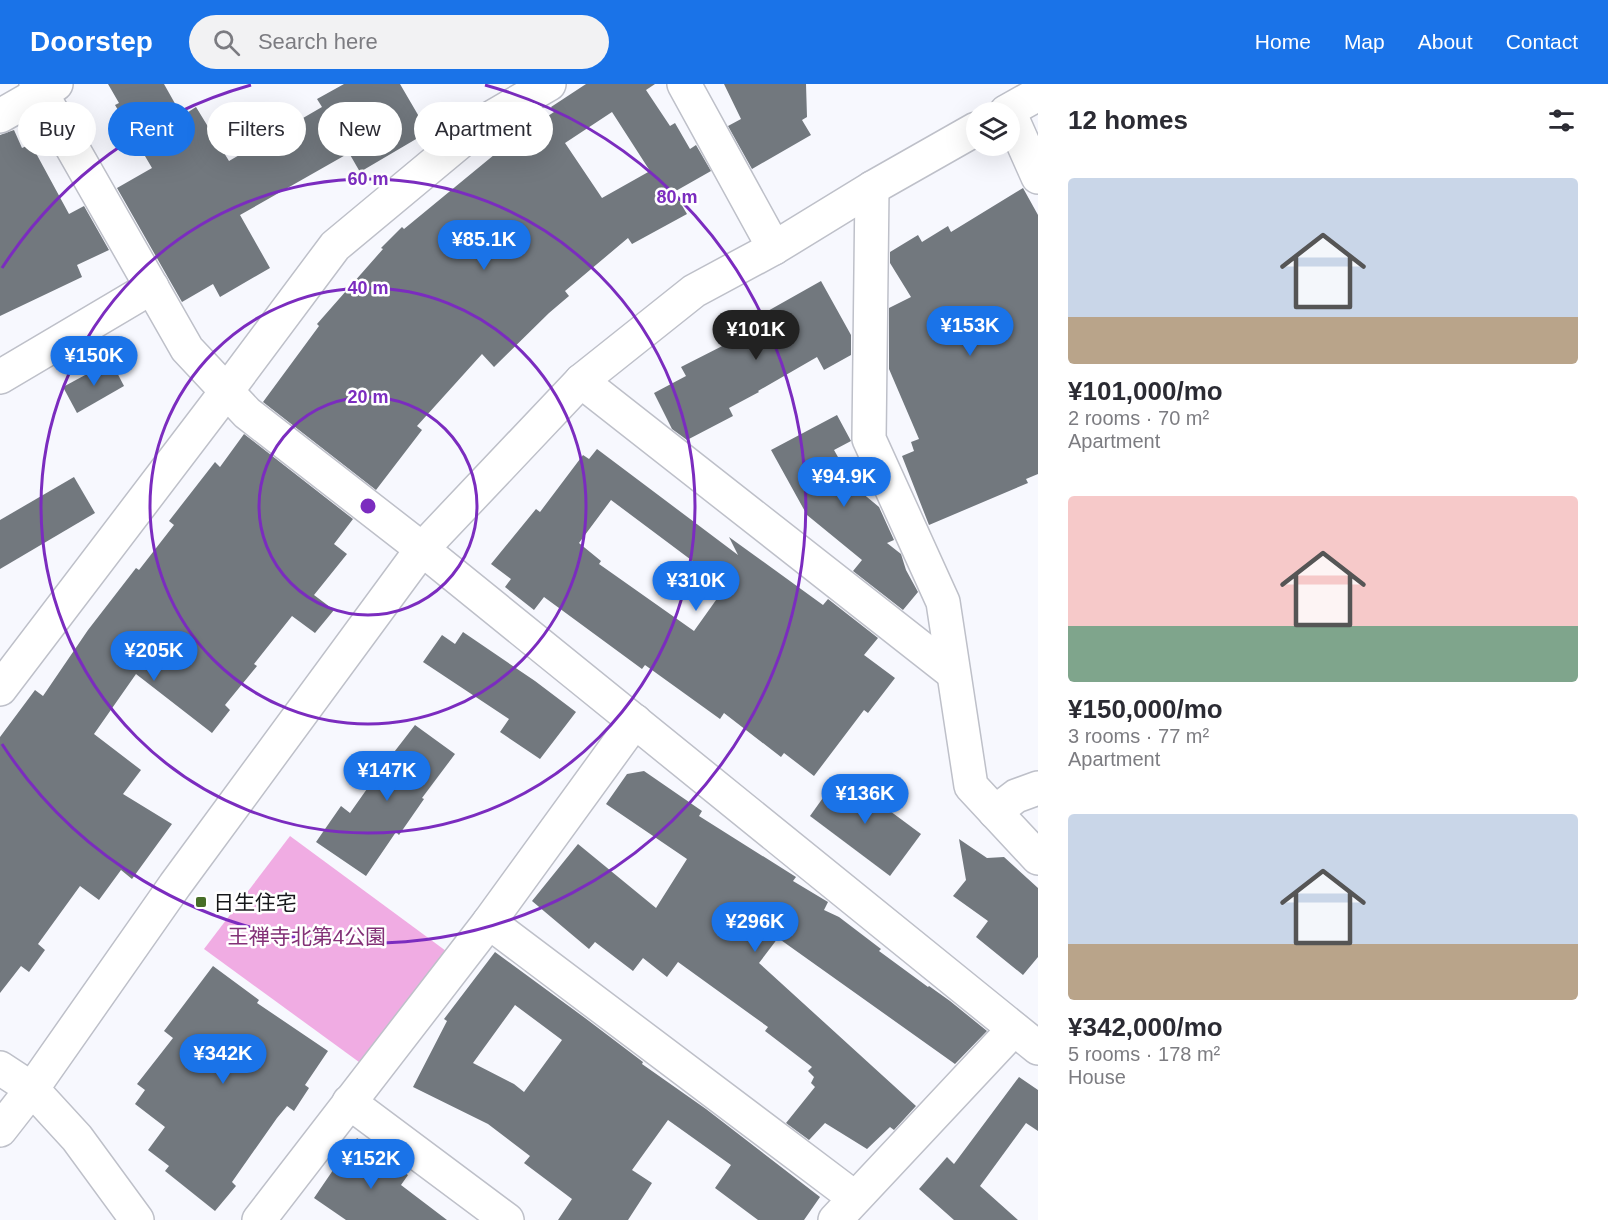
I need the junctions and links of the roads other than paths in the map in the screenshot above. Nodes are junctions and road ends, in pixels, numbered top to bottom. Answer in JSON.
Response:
{"nodes":[{"id":1,"x":549,"y":84,"type":"edge"},
{"id":2,"x":684,"y":84,"type":"edge"},
{"id":3,"x":44,"y":87,"type":"edge"},
{"id":4,"x":1038,"y":94,"type":"edge"},
{"id":5,"x":1020,"y":105,"type":"edge"},
{"id":6,"x":0,"y":116,"type":"edge"},
{"id":7,"x":966,"y":135,"type":"edge"},
{"id":8,"x":1020,"y":138,"type":"edge"},
{"id":9,"x":1038,"y":177,"type":"edge"},
{"id":10,"x":872,"y":188,"type":"junction"},
{"id":11,"x":774,"y":248,"type":"junction"},
{"id":12,"x":152,"y":287,"type":"junction"},
{"id":13,"x":0,"y":376,"type":"edge"},
{"id":14,"x":580,"y":381,"type":"junction"},
{"id":15,"x":226,"y":392,"type":"junction"},
{"id":16,"x":422,"y":549,"type":"junction"},
{"id":17,"x":953,"y":673,"type":"junction"},
{"id":18,"x":0,"y":689,"type":"edge"},
{"id":19,"x":635,"y":721,"type":"junction"},
{"id":20,"x":1038,"y":788,"type":"edge"},
{"id":21,"x":994,"y":812,"type":"junction"},
{"id":22,"x":1038,"y":858,"type":"edge"},
{"id":23,"x":489,"y":922,"type":"junction"},
{"id":24,"x":1026,"y":1039,"type":"edge"},
{"id":25,"x":0,"y":1068,"type":"edge"},
{"id":26,"x":32,"y":1089,"type":"junction"},
{"id":27,"x":349,"y":1102,"type":"junction"},
{"id":28,"x":0,"y":1130,"type":"edge"},
{"id":29,"x":845,"y":1209,"type":"edge"},
{"id":30,"x":137,"y":1220,"type":"edge"},
{"id":31,"x":259,"y":1220,"type":"edge"},
{"id":32,"x":507,"y":1220,"type":"edge"}],
"edges":[{"from":1,"to":15,"type":"street"},
{"from":2,"to":11,"type":"street"},
{"from":3,"to":6,"type":"street"},
{"from":3,"to":12,"type":"street"},
{"from":4,"to":5,"type":"street"},
{"from":7,"to":10,"type":"street"},
{"from":8,"to":9,"type":"street"},
{"from":10,"to":11,"type":"street"},
{"from":10,"to":17,"type":"street"},
{"from":11,"to":14,"type":"street"},
{"from":12,"to":13,"type":"street"},
{"from":12,"to":15,"type":"street"},
{"from":14,"to":16,"type":"street"},
{"from":14,"to":17,"type":"street"},
{"from":15,"to":16,"type":"street"},
{"from":15,"to":18,"type":"street"},
{"from":16,"to":19,"type":"street"},
{"from":16,"to":26,"type":"street"},
{"from":17,"to":21,"type":"street"},
{"from":19,"to":23,"type":"street"},
{"from":19,"to":24,"type":"street"},
{"from":20,"to":21,"type":"street"},
{"from":21,"to":22,"type":"street"},
{"from":23,"to":27,"type":"street"},
{"from":23,"to":29,"type":"street"},
{"from":24,"to":29,"type":"street"},
{"from":25,"to":26,"type":"street"},
{"from":26,"to":28,"type":"street"},
{"from":26,"to":30,"type":"street"},
{"from":27,"to":31,"type":"street"},
{"from":27,"to":32,"type":"street"}]}
